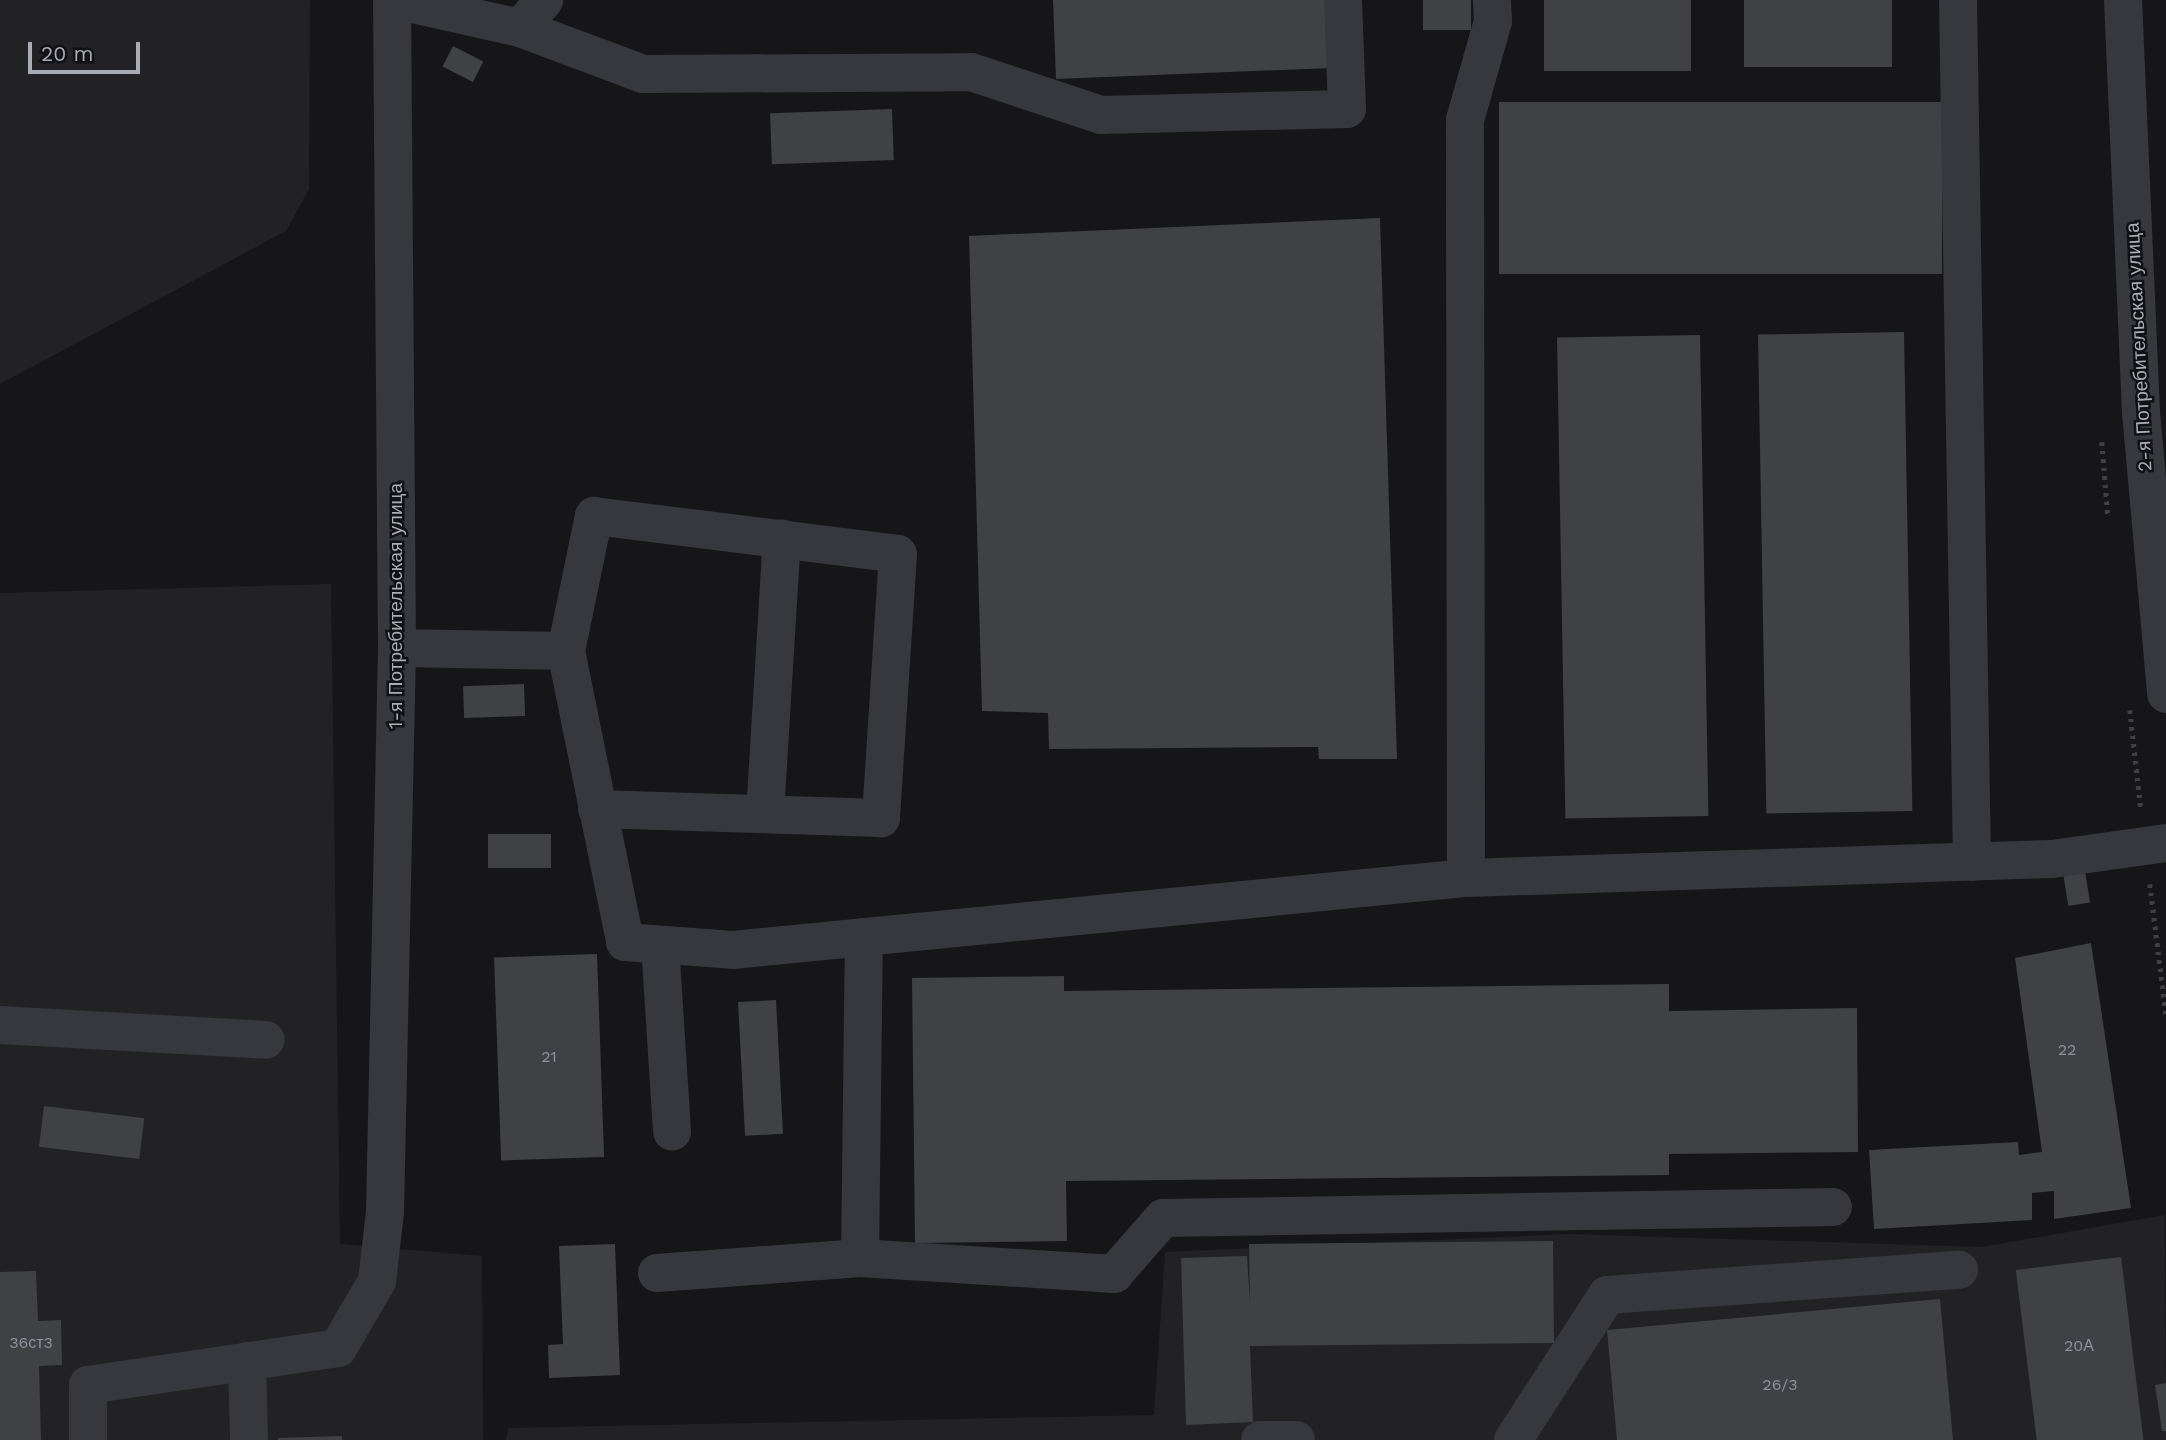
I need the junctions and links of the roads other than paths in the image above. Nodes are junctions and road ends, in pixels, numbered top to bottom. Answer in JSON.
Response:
{"nodes":[{"id":1,"x":393,"y":0,"type":"edge"},
{"id":2,"x":544,"y":0,"type":"edge"},
{"id":3,"x":1343,"y":0,"type":"edge"},
{"id":4,"x":1492,"y":0,"type":"edge"},
{"id":5,"x":1958,"y":0,"type":"edge"},
{"id":6,"x":2123,"y":0,"type":"edge"},
{"id":7,"x":520,"y":28,"type":"junction"},
{"id":8,"x":782,"y":539,"type":"junction"},
{"id":9,"x":397,"y":648,"type":"junction"},
{"id":10,"x":566,"y":651,"type":"junction"},
{"id":11,"x":2166,"y":694,"type":"edge"},
{"id":12,"x":597,"y":809,"type":"junction"},
{"id":13,"x":765,"y":814,"type":"junction"},
{"id":14,"x":2166,"y":843,"type":"edge"},
{"id":15,"x":1972,"y":862,"type":"junction"},
{"id":16,"x":1466,"y":878,"type":"junction"},
{"id":17,"x":864,"y":937,"type":"junction"},
{"id":18,"x":660,"y":945,"type":"junction"},
{"id":19,"x":0,"y":1025,"type":"edge"},
{"id":20,"x":266,"y":1040,"type":"dead end"},
{"id":21,"x":673,"y":1132,"type":"dead end"},
{"id":22,"x":1833,"y":1206,"type":"dead end"},
{"id":23,"x":860,"y":1258,"type":"junction"},
{"id":24,"x":1959,"y":1270,"type":"dead end"},
{"id":25,"x":657,"y":1273,"type":"dead end"},
{"id":26,"x":247,"y":1361,"type":"junction"},
{"id":27,"x":88,"y":1440,"type":"edge"},
{"id":28,"x":249,"y":1440,"type":"edge"},
{"id":29,"x":1260,"y":1440,"type":"edge"},
{"id":30,"x":1296,"y":1440,"type":"edge"},
{"id":31,"x":1513,"y":1440,"type":"edge"}],
"edges":[{"from":1,"to":7,"type":"street"},
{"from":1,"to":9,"type":"street","name":"1-я Потребительская улица"},
{"from":2,"to":7,"type":"street"},
{"from":3,"to":7,"type":"street"},
{"from":4,"to":16,"type":"street"},
{"from":5,"to":15,"type":"street"},
{"from":6,"to":11,"type":"street","name":"2-я Потребительская улица"},
{"from":8,"to":10,"type":"street"},
{"from":8,"to":13,"type":"street"},
{"from":8,"to":13,"type":"street"},
{"from":9,"to":10,"type":"street"},
{"from":9,"to":26,"type":"street","name":"1-я Потребительская улица"},
{"from":10,"to":12,"type":"street"},
{"from":12,"to":13,"type":"street"},
{"from":12,"to":18,"type":"street"},
{"from":14,"to":15,"type":"street"},
{"from":15,"to":16,"type":"street"},
{"from":16,"to":17,"type":"street"},
{"from":17,"to":18,"type":"street"},
{"from":17,"to":23,"type":"street"},
{"from":18,"to":21,"type":"street"},
{"from":19,"to":20,"type":"street"},
{"from":22,"to":23,"type":"street"},
{"from":23,"to":25,"type":"street"},
{"from":24,"to":31,"type":"street"},
{"from":26,"to":27,"type":"street"},
{"from":26,"to":28,"type":"street"},
{"from":29,"to":30,"type":"street"}]}
